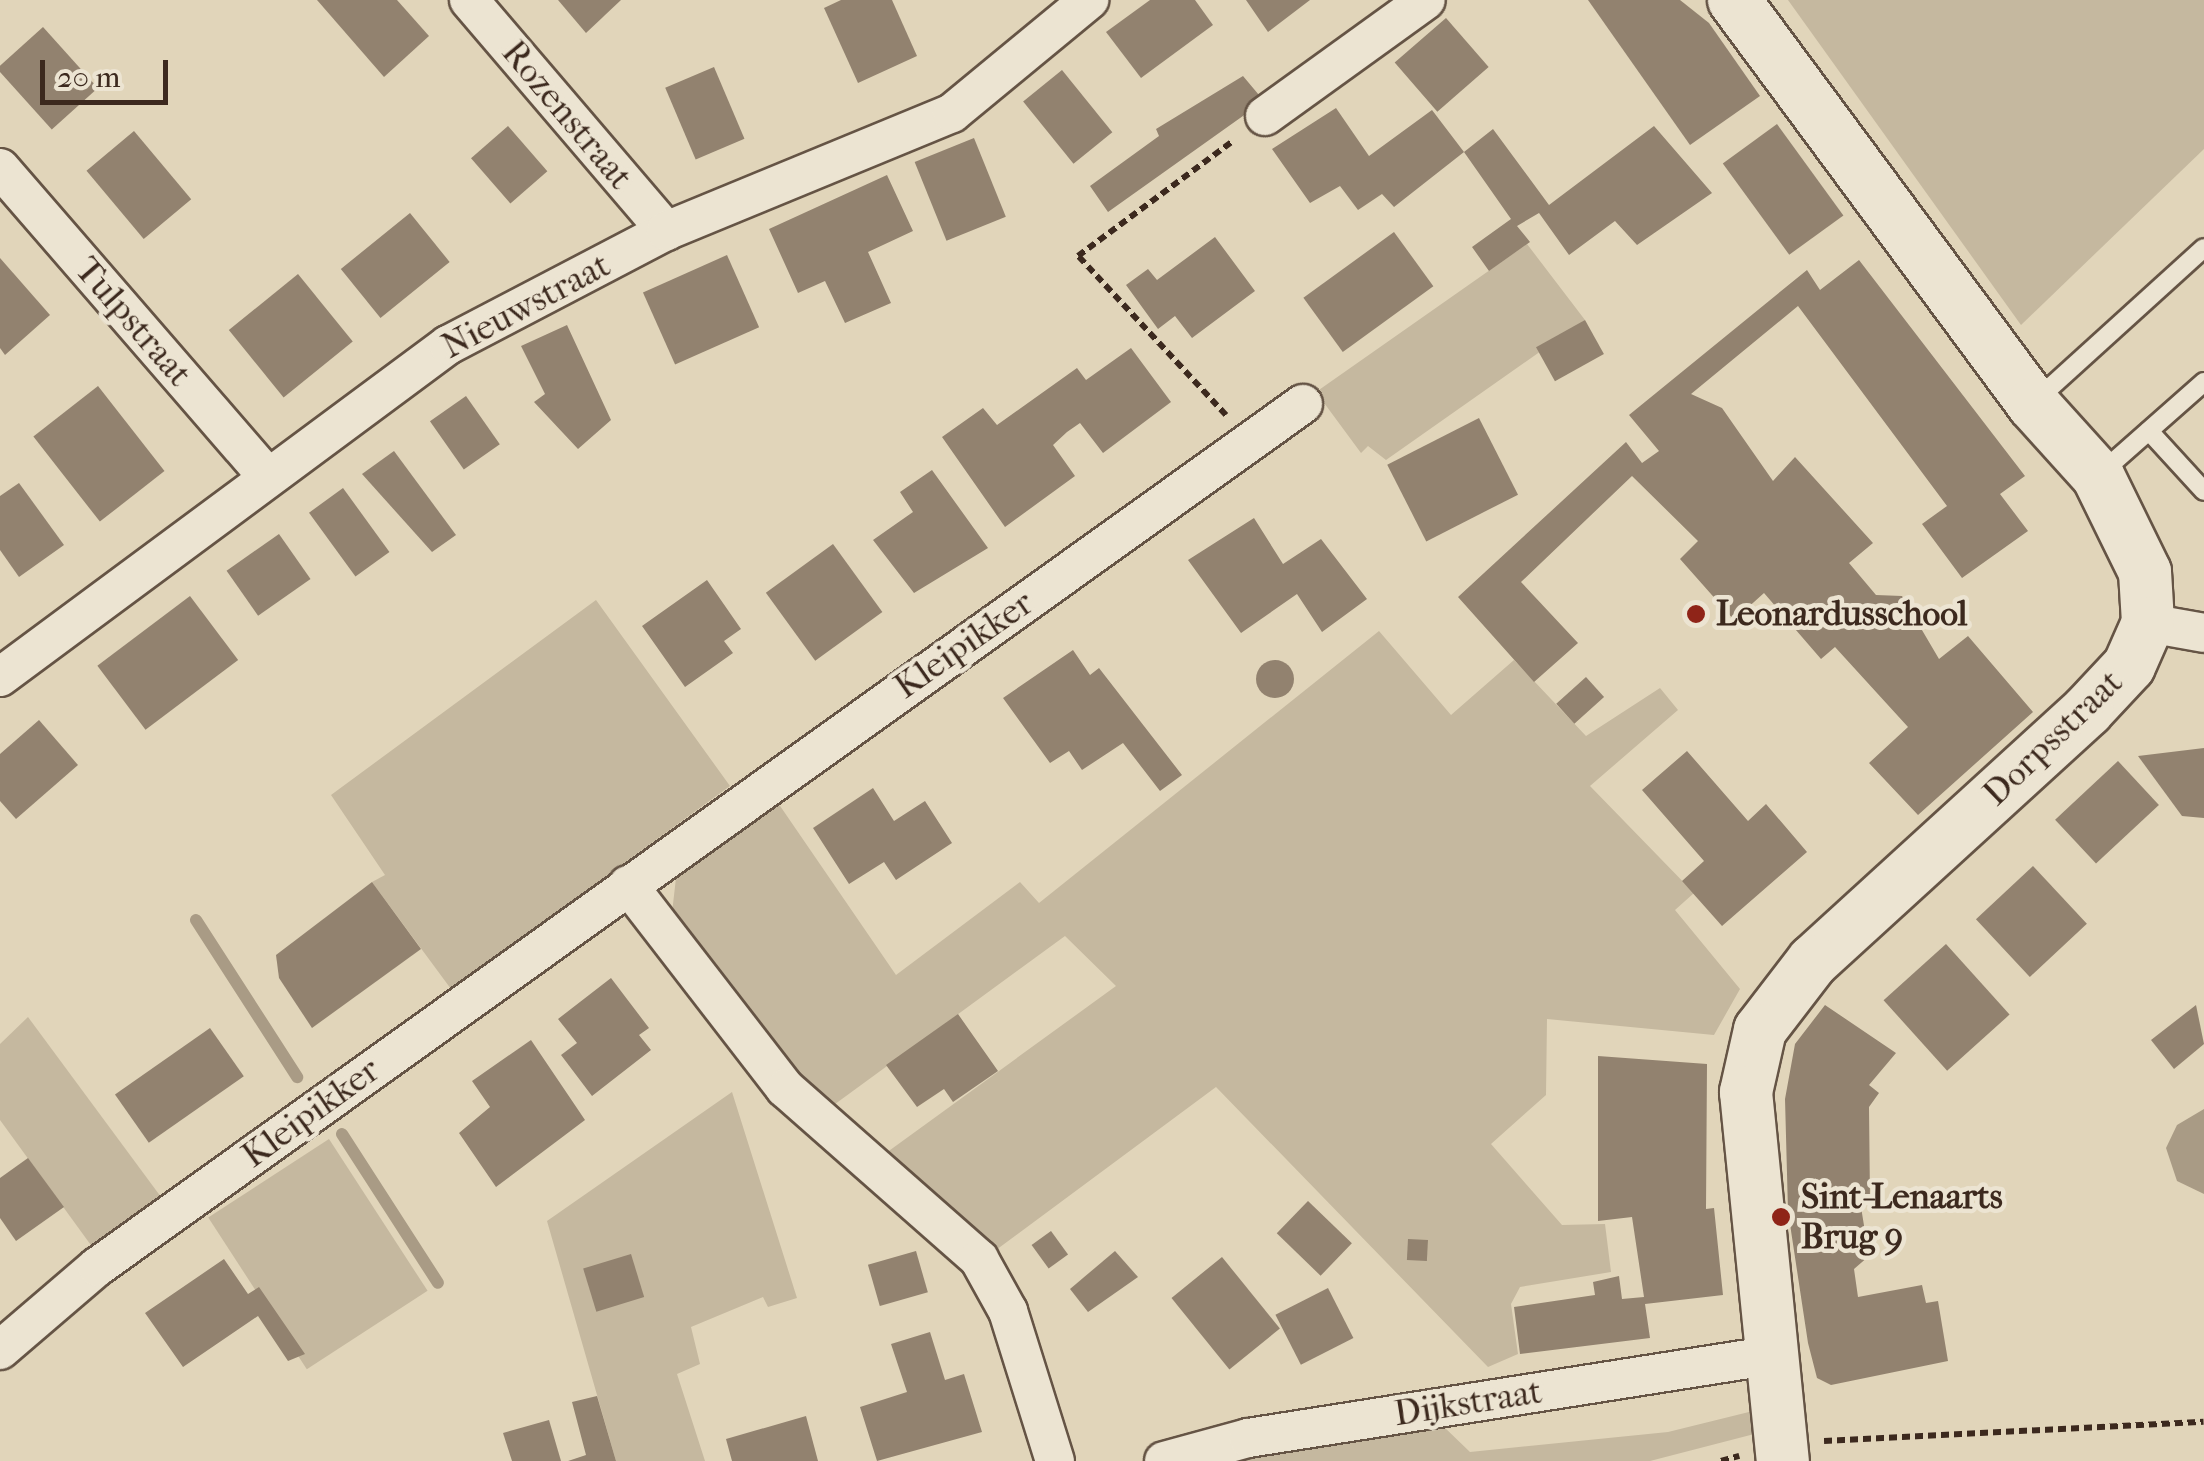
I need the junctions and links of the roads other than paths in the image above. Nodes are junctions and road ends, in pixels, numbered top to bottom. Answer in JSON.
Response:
{"nodes":[{"id":1,"x":469,"y":0,"type":"edge"},
{"id":2,"x":1088,"y":0,"type":"edge"},
{"id":3,"x":1426,"y":0,"type":"edge"},
{"id":4,"x":1734,"y":0,"type":"edge"},
{"id":5,"x":1265,"y":116,"type":"road end"},
{"id":6,"x":0,"y":168,"type":"edge"},
{"id":7,"x":666,"y":231,"type":"junction"},
{"id":8,"x":2204,"y":248,"type":"edge"},
{"id":9,"x":2204,"y":382,"type":"edge"},
{"id":10,"x":1303,"y":404,"type":"dead end"},
{"id":11,"x":2033,"y":404,"type":"junction"},
{"id":12,"x":2149,"y":431,"type":"junction"},
{"id":13,"x":266,"y":476,"type":"junction"},
{"id":14,"x":2098,"y":476,"type":"junction"},
{"id":15,"x":2204,"y":490,"type":"edge"},
{"id":16,"x":2148,"y":623,"type":"junction"},
{"id":17,"x":2204,"y":634,"type":"edge"},
{"id":18,"x":0,"y":676,"type":"edge"},
{"id":19,"x":628,"y":885,"type":"junction"},
{"id":20,"x":0,"y":1350,"type":"edge"},
{"id":21,"x":1774,"y":1355,"type":"junction"},
{"id":22,"x":1782,"y":1453,"type":"edge"},
{"id":23,"x":1055,"y":1461,"type":"edge"},
{"id":24,"x":1164,"y":1461,"type":"edge"}],
"edges":[{"from":1,"to":7,"type":"street","name":"Rozenstraat"},
{"from":2,"to":7,"type":"street","name":"Nieuwstraat"},
{"from":3,"to":5,"type":"street"},
{"from":4,"to":11,"type":"street","name":"Dorpsstraat"},
{"from":6,"to":13,"type":"street","name":"Tulpstraat"},
{"from":7,"to":13,"type":"street","name":"Nieuwstraat"},
{"from":8,"to":11,"type":"lane"},
{"from":9,"to":12,"type":"lane"},
{"from":10,"to":19,"type":"street","name":"Kleipikker"},
{"from":11,"to":14,"type":"street","name":"Dorpsstraat"},
{"from":12,"to":14,"type":"lane"},
{"from":12,"to":15,"type":"lane"},
{"from":13,"to":18,"type":"street","name":"Nieuwstraat"},
{"from":14,"to":16,"type":"street","name":"Dorpsstraat"},
{"from":16,"to":17,"type":"street"},
{"from":16,"to":21,"type":"street","name":"Dorpsstraat"},
{"from":19,"to":20,"type":"street","name":"Kleipikker"},
{"from":19,"to":23,"type":"street"},
{"from":21,"to":22,"type":"street","name":"Dorpsstraat"},
{"from":21,"to":24,"type":"street","name":"Dijkstraat"}]}
